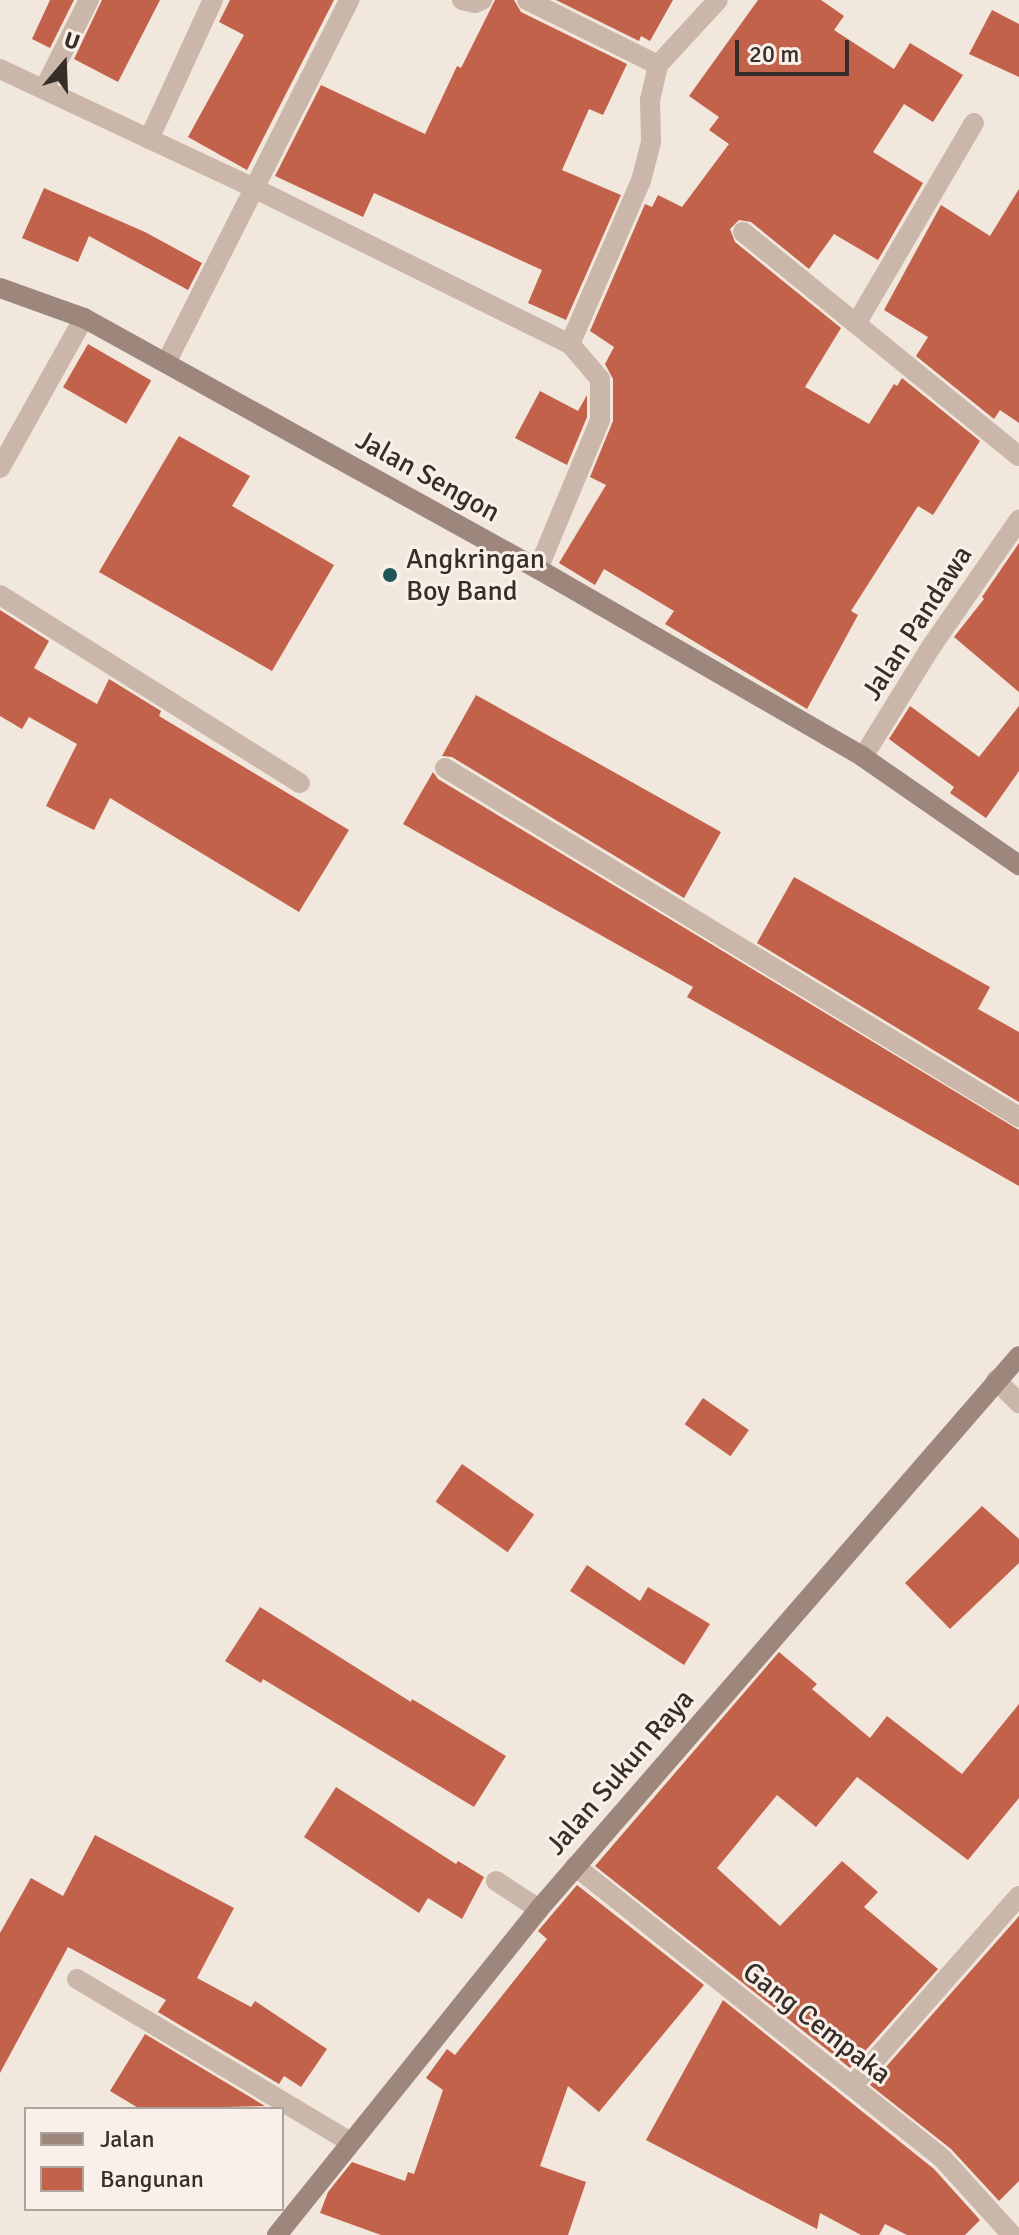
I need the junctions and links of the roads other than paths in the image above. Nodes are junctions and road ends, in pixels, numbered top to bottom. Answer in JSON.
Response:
{"nodes":[{"id":1,"x":89,"y":0,"type":"edge"},
{"id":2,"x":213,"y":0,"type":"edge"},
{"id":3,"x":349,"y":0,"type":"edge"},
{"id":4,"x":462,"y":0,"type":"edge"},
{"id":5,"x":482,"y":0,"type":"edge"},
{"id":6,"x":527,"y":0,"type":"edge"},
{"id":7,"x":718,"y":0,"type":"edge"},
{"id":8,"x":658,"y":65,"type":"junction"},
{"id":9,"x":0,"y":69,"type":"edge"},
{"id":10,"x":44,"y":89,"type":"junction"},
{"id":11,"x":974,"y":123,"type":"dead end"},
{"id":12,"x":149,"y":139,"type":"junction"},
{"id":13,"x":256,"y":189,"type":"junction"},
{"id":14,"x":743,"y":232,"type":"dead end"},
{"id":15,"x":0,"y":288,"type":"edge"},
{"id":16,"x":84,"y":318,"type":"junction"},
{"id":17,"x":856,"y":324,"type":"junction"},
{"id":18,"x":570,"y":344,"type":"junction"},
{"id":19,"x":166,"y":363,"type":"junction"},
{"id":20,"x":1019,"y":456,"type":"edge"},
{"id":21,"x":0,"y":468,"type":"edge"},
{"id":22,"x":1019,"y":520,"type":"edge"},
{"id":23,"x":538,"y":569,"type":"junction"},
{"id":24,"x":0,"y":595,"type":"edge"},
{"id":25,"x":863,"y":757,"type":"junction"},
{"id":26,"x":445,"y":768,"type":"dead end"},
{"id":27,"x":300,"y":783,"type":"dead end"},
{"id":28,"x":1019,"y":865,"type":"edge"},
{"id":29,"x":1019,"y":1117,"type":"edge"},
{"id":30,"x":1019,"y":1356,"type":"edge"},
{"id":31,"x":996,"y":1380,"type":"junction"},
{"id":32,"x":1019,"y":1403,"type":"edge"},
{"id":33,"x":575,"y":1866,"type":"junction"},
{"id":34,"x":496,"y":1881,"type":"dead end"},
{"id":35,"x":1019,"y":1896,"type":"edge"},
{"id":36,"x":539,"y":1909,"type":"junction"},
{"id":37,"x":77,"y":1979,"type":"dead end"},
{"id":38,"x":852,"y":2086,"type":"junction"},
{"id":39,"x":349,"y":2141,"type":"junction"},
{"id":40,"x":278,"y":2235,"type":"edge"},
{"id":41,"x":1012,"y":2235,"type":"edge"}],
"edges":[{"from":1,"to":10,"type":"street"},
{"from":2,"to":12,"type":"street"},
{"from":3,"to":13,"type":"street"},
{"from":4,"to":5,"type":"street"},
{"from":6,"to":8,"type":"street"},
{"from":7,"to":8,"type":"street"},
{"from":8,"to":18,"type":"street"},
{"from":9,"to":10,"type":"street"},
{"from":10,"to":12,"type":"street"},
{"from":11,"to":17,"type":"street"},
{"from":12,"to":13,"type":"street"},
{"from":13,"to":18,"type":"street"},
{"from":13,"to":19,"type":"street"},
{"from":14,"to":17,"type":"street"},
{"from":15,"to":16,"type":"street","name":"Jalan Sengon"},
{"from":16,"to":19,"type":"street","name":"Jalan Sengon"},
{"from":16,"to":21,"type":"street"},
{"from":17,"to":20,"type":"street"},
{"from":18,"to":23,"type":"street"},
{"from":19,"to":23,"type":"street","name":"Jalan Sengon"},
{"from":22,"to":25,"type":"street","name":"Jalan Pandawa"},
{"from":23,"to":25,"type":"street","name":"Jalan Sengon"},
{"from":24,"to":27,"type":"street"},
{"from":25,"to":28,"type":"street","name":"Jalan Sengon"},
{"from":26,"to":29,"type":"street"},
{"from":30,"to":31,"type":"street","name":"Jalan Sukun Raya"},
{"from":31,"to":32,"type":"street"},
{"from":31,"to":33,"type":"street","name":"Jalan Sukun Raya"},
{"from":33,"to":36,"type":"street","name":"Jalan Sukun Raya"},
{"from":33,"to":38,"type":"street","name":"Gang Cempaka"},
{"from":34,"to":36,"type":"street"},
{"from":35,"to":38,"type":"street"},
{"from":36,"to":39,"type":"street","name":"Jalan Sukun Raya"},
{"from":37,"to":39,"type":"street"},
{"from":38,"to":41,"type":"street","name":"Gang Cempaka"},
{"from":39,"to":40,"type":"street","name":"Jalan Sukun Raya"}]}
